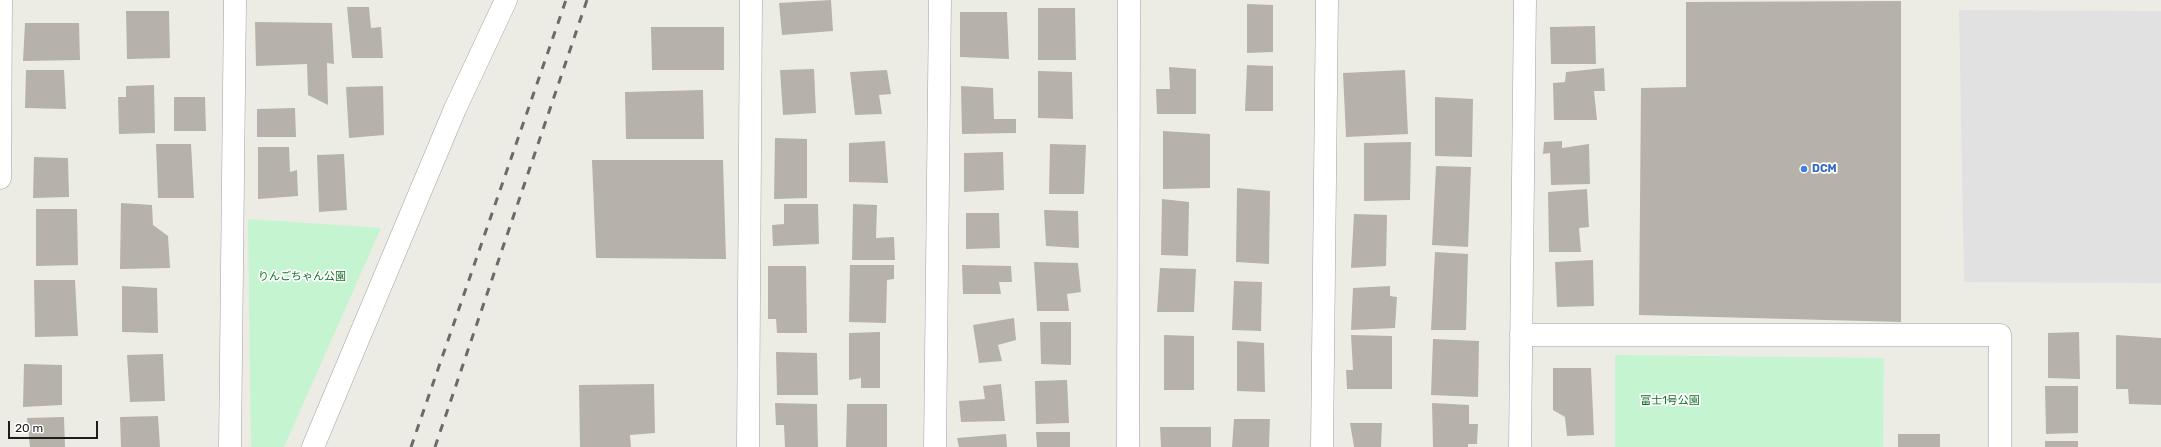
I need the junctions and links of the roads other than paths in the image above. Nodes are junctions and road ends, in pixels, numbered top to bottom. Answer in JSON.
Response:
{"nodes":[{"id":1,"x":1,"y":0,"type":"edge"},
{"id":2,"x":235,"y":0,"type":"edge"},
{"id":3,"x":506,"y":0,"type":"edge"},
{"id":4,"x":751,"y":0,"type":"edge"},
{"id":5,"x":940,"y":0,"type":"edge"},
{"id":6,"x":1129,"y":0,"type":"edge"},
{"id":7,"x":1327,"y":0,"type":"edge"},
{"id":8,"x":1525,"y":0,"type":"edge"},
{"id":9,"x":0,"y":178,"type":"edge"},
{"id":10,"x":1521,"y":335,"type":"junction"},
{"id":11,"x":230,"y":447,"type":"edge"},
{"id":12,"x":313,"y":447,"type":"edge"},
{"id":13,"x":748,"y":447,"type":"edge"},
{"id":14,"x":935,"y":447,"type":"edge"},
{"id":15,"x":1128,"y":447,"type":"edge"},
{"id":16,"x":1322,"y":447,"type":"edge"},
{"id":17,"x":1520,"y":447,"type":"edge"},
{"id":18,"x":2000,"y":447,"type":"edge"}],
"edges":[{"from":1,"to":9,"type":"street"},
{"from":2,"to":11,"type":"street"},
{"from":3,"to":12,"type":"street"},
{"from":4,"to":13,"type":"street"},
{"from":5,"to":14,"type":"street"},
{"from":6,"to":15,"type":"street"},
{"from":7,"to":16,"type":"street"},
{"from":8,"to":10,"type":"street"},
{"from":10,"to":17,"type":"street"},
{"from":10,"to":18,"type":"street"}]}
